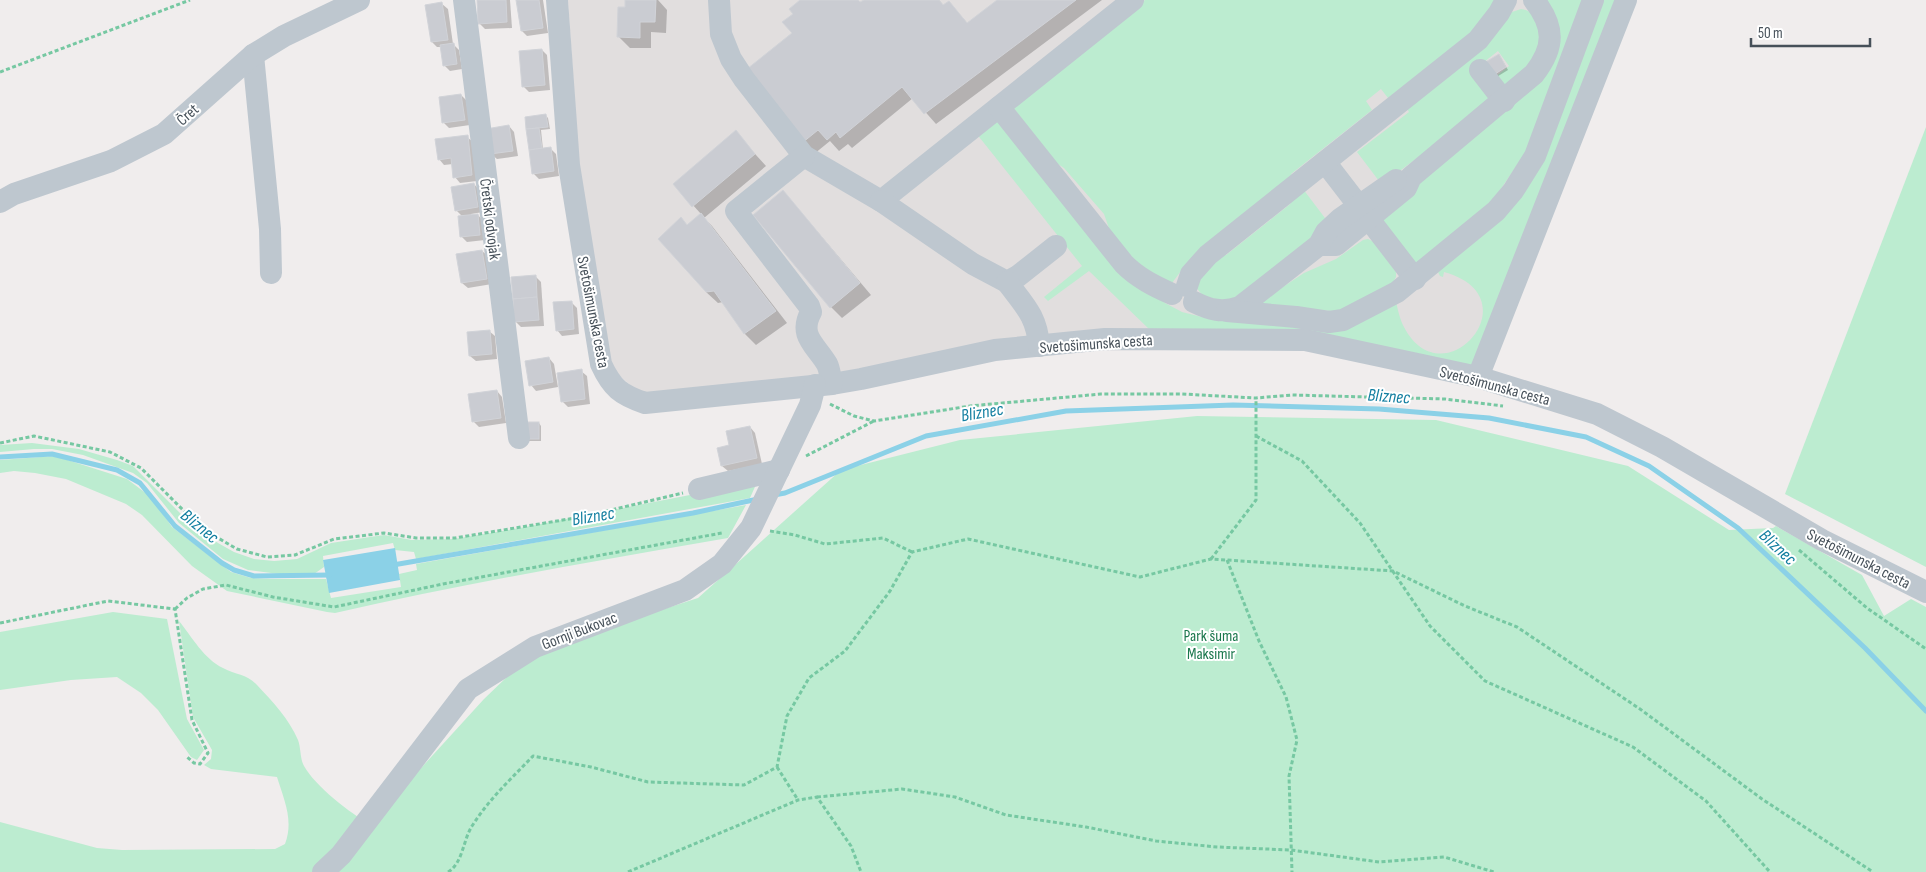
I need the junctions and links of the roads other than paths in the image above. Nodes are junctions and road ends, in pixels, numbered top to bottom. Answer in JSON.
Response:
{"nodes":[{"id":1,"x":359,"y":0,"type":"edge"},
{"id":2,"x":464,"y":0,"type":"edge"},
{"id":3,"x":557,"y":0,"type":"edge"},
{"id":4,"x":719,"y":0,"type":"edge"},
{"id":5,"x":1133,"y":0,"type":"edge"},
{"id":6,"x":1506,"y":0,"type":"edge"},
{"id":7,"x":1534,"y":0,"type":"edge"},
{"id":8,"x":1593,"y":0,"type":"edge"},
{"id":9,"x":1626,"y":0,"type":"edge"},
{"id":10,"x":253,"y":55,"type":"junction"},
{"id":11,"x":1480,"y":70,"type":"dead end"},
{"id":12,"x":1504,"y":101,"type":"junction"},
{"id":13,"x":999,"y":107,"type":"junction"},
{"id":14,"x":804,"y":156,"type":"junction"},
{"id":15,"x":1325,"y":162,"type":"junction"},
{"id":16,"x":881,"y":201,"type":"junction"},
{"id":17,"x":0,"y":202,"type":"edge"},
{"id":18,"x":1363,"y":212,"type":"junction"},
{"id":19,"x":1056,"y":246,"type":"dead end"},
{"id":20,"x":271,"y":273,"type":"dead end"},
{"id":21,"x":1414,"y":279,"type":"junction"},
{"id":22,"x":1007,"y":282,"type":"junction"},
{"id":23,"x":1184,"y":294,"type":"junction"},
{"id":24,"x":1227,"y":311,"type":"junction"},
{"id":25,"x":1038,"y":346,"type":"junction"},
{"id":26,"x":1478,"y":377,"type":"junction"},
{"id":27,"x":819,"y":392,"type":"junction"},
{"id":28,"x":519,"y":438,"type":"dead end"},
{"id":29,"x":776,"y":476,"type":"junction"},
{"id":30,"x":699,"y":489,"type":"road end"},
{"id":31,"x":1926,"y":592,"type":"edge"},
{"id":32,"x":322,"y":872,"type":"edge"}],
"edges":[{"from":1,"to":10,"type":"street","name":"Čret"},
{"from":2,"to":28,"type":"street","name":"Čretski odvojak"},
{"from":3,"to":27,"type":"street","name":"Svetošimunska cesta"},
{"from":4,"to":14,"type":"street"},
{"from":5,"to":13,"type":"street"},
{"from":6,"to":15,"type":"street"},
{"from":7,"to":12,"type":"street"},
{"from":8,"to":21,"type":"street"},
{"from":9,"to":26,"type":"street"},
{"from":10,"to":17,"type":"street","name":"Čret"},
{"from":10,"to":20,"type":"street"},
{"from":11,"to":12,"type":"street"},
{"from":12,"to":18,"type":"street"},
{"from":13,"to":16,"type":"street"},
{"from":13,"to":23,"type":"street"},
{"from":14,"to":16,"type":"street"},
{"from":14,"to":27,"type":"street"},
{"from":15,"to":18,"type":"street"},
{"from":15,"to":23,"type":"street"},
{"from":16,"to":22,"type":"street"},
{"from":18,"to":21,"type":"street"},
{"from":18,"to":24,"type":"street"},
{"from":19,"to":22,"type":"street"},
{"from":21,"to":24,"type":"street"},
{"from":22,"to":25,"type":"street"},
{"from":23,"to":24,"type":"street"},
{"from":25,"to":26,"type":"street","name":"Svetošimunska cesta"},
{"from":25,"to":27,"type":"street","name":"Svetošimunska cesta"},
{"from":26,"to":31,"type":"street","name":"Svetošimunska cesta"},
{"from":27,"to":29,"type":"street","name":"Gornji Bukovac"},
{"from":29,"to":30,"type":"street"},
{"from":29,"to":32,"type":"street","name":"Gornji Bukovac"}]}
